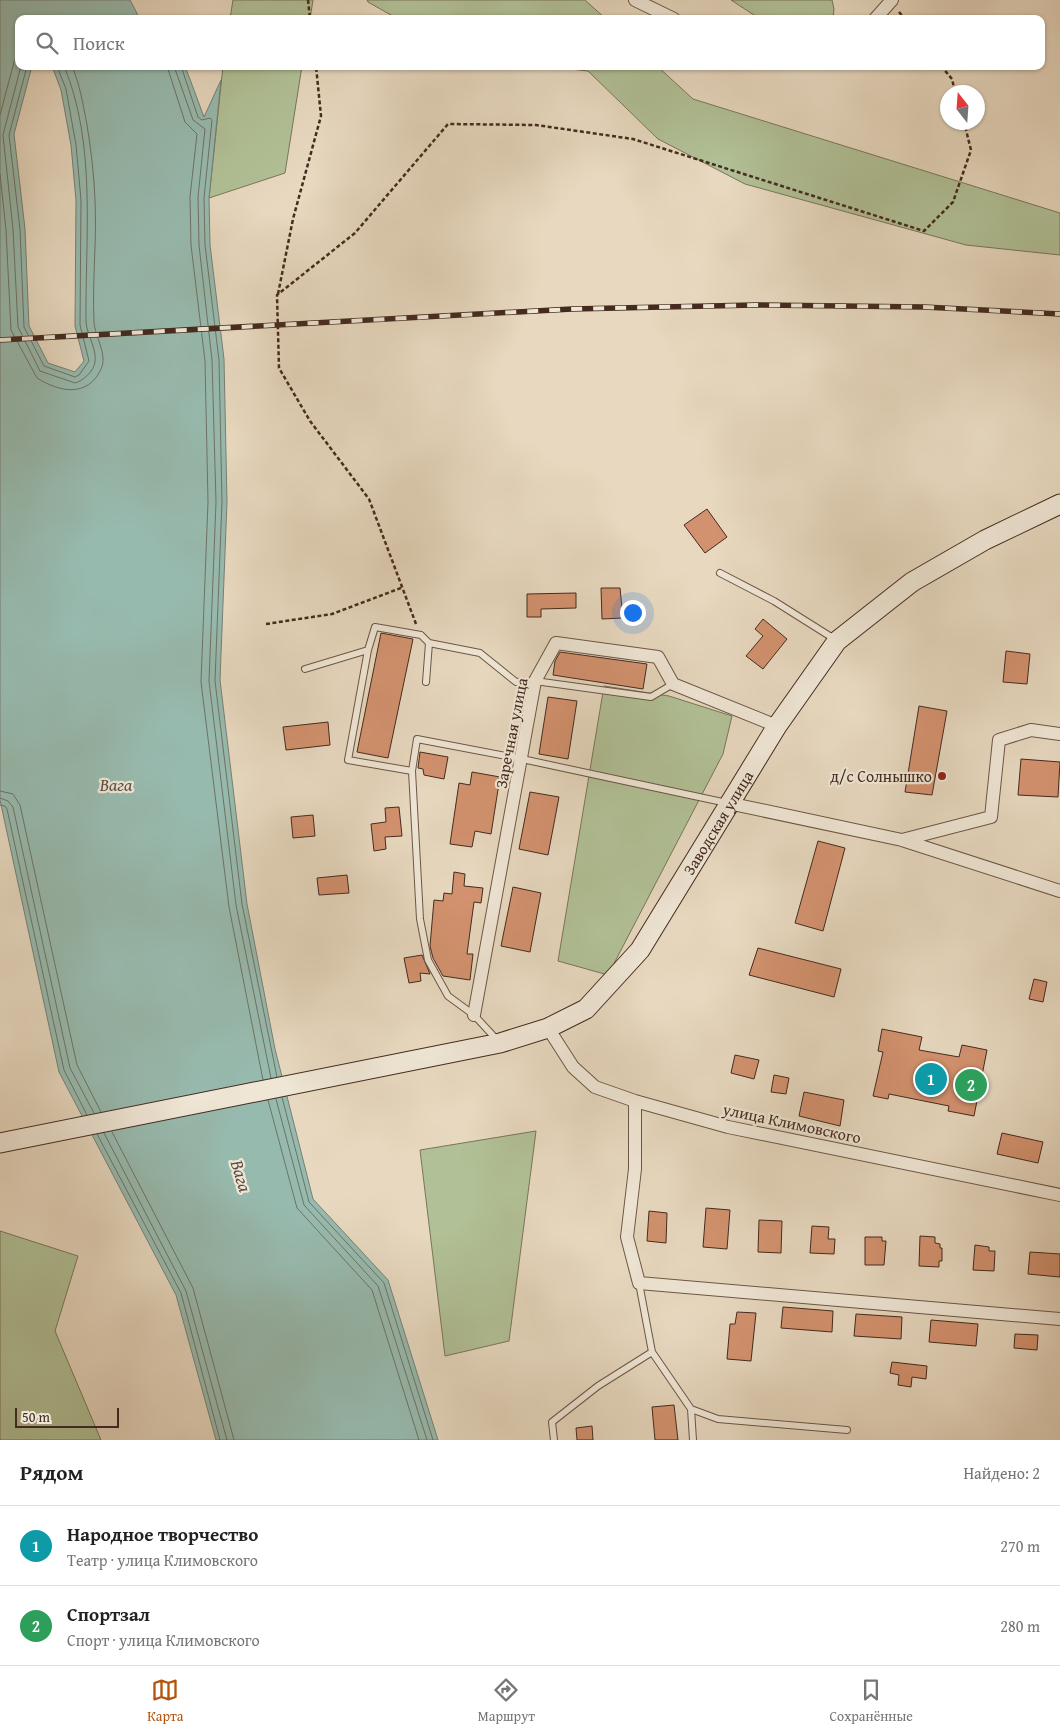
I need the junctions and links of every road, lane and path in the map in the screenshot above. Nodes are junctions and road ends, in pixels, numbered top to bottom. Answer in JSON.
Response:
{"nodes":[{"id":1,"x":308,"y":0,"type":"edge"},
{"id":2,"x":635,"y":0,"type":"edge"},
{"id":3,"x":890,"y":0,"type":"edge"},
{"id":4,"x":310,"y":15,"type":"edge"},
{"id":5,"x":666,"y":15,"type":"edge"},
{"id":6,"x":878,"y":15,"type":"edge"},
{"id":7,"x":316,"y":70,"type":"edge"},
{"id":8,"x":945,"y":70,"type":"edge"},
{"id":9,"x":953,"y":85,"type":"edge"},
{"id":10,"x":966,"y":130,"type":"edge"},
{"id":11,"x":277,"y":295,"type":"junction"},
{"id":12,"x":1060,"y":504,"type":"edge"},
{"id":13,"x":720,"y":573,"type":"dead end"},
{"id":14,"x":401,"y":588,"type":"junction"},
{"id":15,"x":266,"y":624,"type":"dead end"},
{"id":16,"x":421,"y":635,"type":"junction"},
{"id":17,"x":838,"y":641,"type":"junction"},
{"id":18,"x":429,"y":643,"type":"junction"},
{"id":19,"x":368,"y":650,"type":"junction"},
{"id":20,"x":306,"y":669,"type":"dead end"},
{"id":21,"x":535,"y":681,"type":"junction"},
{"id":22,"x":426,"y":682,"type":"dead end"},
{"id":23,"x":673,"y":684,"type":"junction"},
{"id":24,"x":777,"y":726,"type":"junction"},
{"id":25,"x":1060,"y":734,"type":"edge"},
{"id":26,"x":522,"y":759,"type":"junction"},
{"id":27,"x":412,"y":771,"type":"junction"},
{"id":28,"x":728,"y":803,"type":"junction"},
{"id":29,"x":902,"y":840,"type":"junction"},
{"id":30,"x":1060,"y":891,"type":"edge"},
{"id":31,"x":474,"y":1015,"type":"junction"},
{"id":32,"x":548,"y":1028,"type":"junction"},
{"id":33,"x":500,"y":1043,"type":"junction"},
{"id":34,"x":635,"y":1101,"type":"junction"},
{"id":35,"x":0,"y":1143,"type":"edge"},
{"id":36,"x":1060,"y":1196,"type":"edge"},
{"id":37,"x":639,"y":1283,"type":"junction"},
{"id":38,"x":1060,"y":1319,"type":"edge"},
{"id":39,"x":652,"y":1352,"type":"junction"},
{"id":40,"x":691,"y":1409,"type":"junction"},
{"id":41,"x":848,"y":1430,"type":"dead end"},
{"id":42,"x":554,"y":1440,"type":"edge"},
{"id":43,"x":693,"y":1440,"type":"edge"}],
"edges":[{"from":1,"to":4,"type":"path"},
{"from":2,"to":5,"type":"street"},
{"from":3,"to":6,"type":"street"},
{"from":7,"to":11,"type":"path"},
{"from":8,"to":9,"type":"path"},
{"from":10,"to":11,"type":"path"},
{"from":11,"to":14,"type":"path"},
{"from":12,"to":17,"type":"main road","name":"Заводская улица"},
{"from":13,"to":17,"type":"lane"},
{"from":14,"to":15,"type":"path"},
{"from":14,"to":16,"type":"path"},
{"from":16,"to":18,"type":"lane"},
{"from":16,"to":19,"type":"lane"},
{"from":17,"to":24,"type":"main road","name":"Заводская улица"},
{"from":18,"to":21,"type":"lane"},
{"from":18,"to":22,"type":"lane"},
{"from":19,"to":20,"type":"lane"},
{"from":19,"to":27,"type":"lane"},
{"from":21,"to":23,"type":"lane"},
{"from":21,"to":23,"type":"street","name":"Заречная улица"},
{"from":21,"to":26,"type":"street","name":"Заречная улица"},
{"from":23,"to":24,"type":"street"},
{"from":24,"to":28,"type":"main road","name":"Заводская улица"},
{"from":25,"to":29,"type":"street"},
{"from":26,"to":27,"type":"lane"},
{"from":26,"to":28,"type":"lane"},
{"from":26,"to":31,"type":"street","name":"Заречная улица"},
{"from":27,"to":31,"type":"lane"},
{"from":28,"to":29,"type":"street"},
{"from":28,"to":32,"type":"main road","name":"Заводская улица"},
{"from":29,"to":30,"type":"street"},
{"from":31,"to":33,"type":"lane"},
{"from":32,"to":33,"type":"main road","name":"Заводская улица"},
{"from":32,"to":34,"type":"street","name":"улица Климовского"},
{"from":33,"to":35,"type":"main road","name":"Заводская улица"},
{"from":34,"to":36,"type":"street","name":"улица Климовского"},
{"from":34,"to":37,"type":"street"},
{"from":37,"to":38,"type":"street"},
{"from":37,"to":39,"type":"lane"},
{"from":39,"to":40,"type":"lane"},
{"from":39,"to":42,"type":"lane"},
{"from":40,"to":41,"type":"lane"},
{"from":40,"to":43,"type":"lane"}]}
